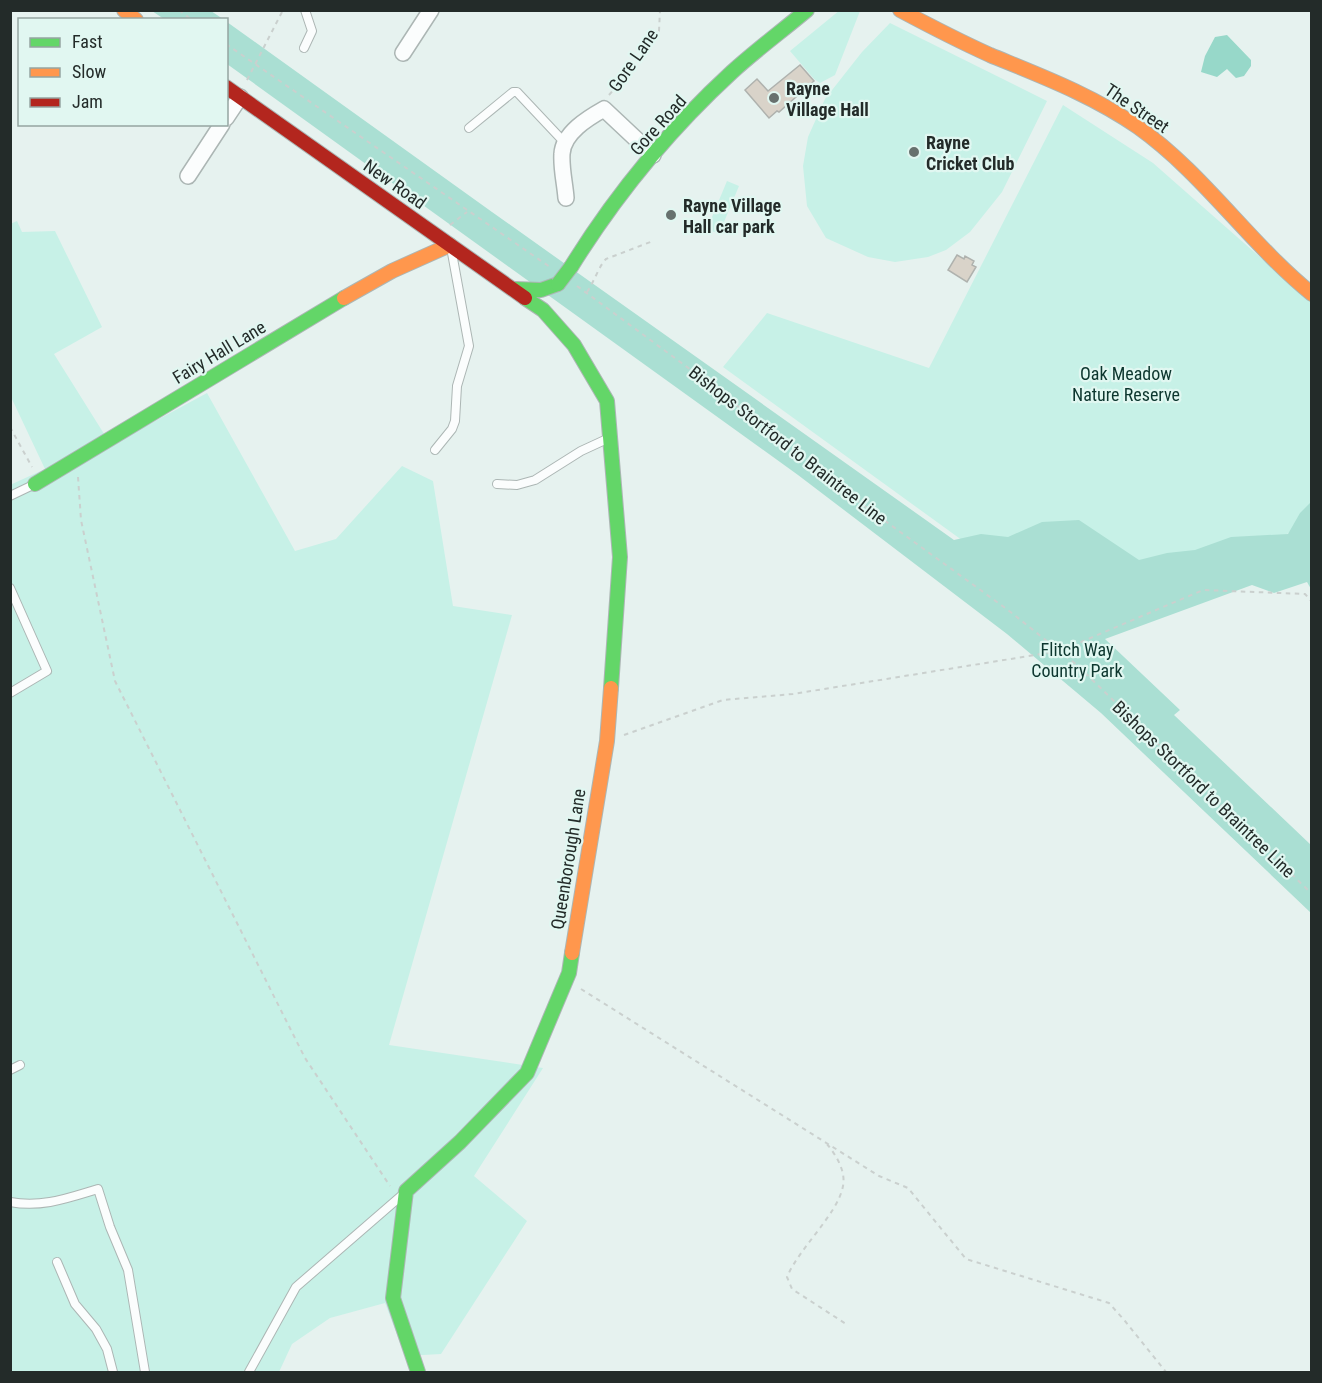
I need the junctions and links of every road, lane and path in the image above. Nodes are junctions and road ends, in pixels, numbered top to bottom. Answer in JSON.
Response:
{"nodes":[{"id":1,"x":283,"y":10,"type":"edge"},
{"id":2,"x":305,"y":10,"type":"edge"},
{"id":3,"x":431,"y":10,"type":"edge"},
{"id":4,"x":660,"y":10,"type":"edge"},
{"id":5,"x":807,"y":10,"type":"edge"},
{"id":6,"x":900,"y":10,"type":"edge"},
{"id":7,"x":228,"y":45,"type":"edge"},
{"id":8,"x":304,"y":48,"type":"dead end"},
{"id":9,"x":403,"y":53,"type":"dead end"},
{"id":10,"x":256,"y":64,"type":"junction"},
{"id":11,"x":228,"y":88,"type":"edge"},
{"id":12,"x":240,"y":97,"type":"junction"},
{"id":13,"x":604,"y":109,"type":"junction"},
{"id":14,"x":228,"y":114,"type":"edge"},
{"id":15,"x":221,"y":126,"type":"edge"},
{"id":16,"x":469,"y":128,"type":"dead end"},
{"id":17,"x":566,"y":144,"type":"junction"},
{"id":18,"x":653,"y":155,"type":"junction"},
{"id":19,"x":188,"y":177,"type":"dead end"},
{"id":20,"x":566,"y":198,"type":"dead end"},
{"id":21,"x":653,"y":241,"type":"dead end"},
{"id":22,"x":450,"y":245,"type":"junction"},
{"id":23,"x":553,"y":270,"type":"dead end"},
{"id":24,"x":565,"y":283,"type":"junction"},
{"id":25,"x":515,"y":289,"type":"junction"},
{"id":26,"x":587,"y":292,"type":"junction"},
{"id":27,"x":1311,"y":294,"type":"edge"},
{"id":28,"x":543,"y":310,"type":"joint"},
{"id":29,"x":555,"y":323,"type":"junction"},
{"id":30,"x":10,"y":427,"type":"edge"},
{"id":31,"x":611,"y":437,"type":"junction"},
{"id":32,"x":435,"y":450,"type":"dead end"},
{"id":33,"x":77,"y":459,"type":"junction"},
{"id":34,"x":37,"y":483,"type":"junction"},
{"id":35,"x":497,"y":484,"type":"dead end"},
{"id":36,"x":10,"y":496,"type":"edge"},
{"id":37,"x":10,"y":588,"type":"edge"},
{"id":38,"x":1311,"y":602,"type":"edge"},
{"id":39,"x":1059,"y":651,"type":"junction"},
{"id":40,"x":10,"y":693,"type":"edge"},
{"id":41,"x":607,"y":741,"type":"junction"},
{"id":42,"x":1311,"y":894,"type":"edge"},
{"id":43,"x":566,"y":980,"type":"junction"},
{"id":44,"x":20,"y":1065,"type":"dead end"},
{"id":45,"x":10,"y":1070,"type":"edge"},
{"id":46,"x":824,"y":1140,"type":"junction"},
{"id":47,"x":402,"y":1195,"type":"junction"},
{"id":48,"x":10,"y":1202,"type":"edge"},
{"id":49,"x":57,"y":1262,"type":"dead end"},
{"id":50,"x":846,"y":1324,"type":"dead end"},
{"id":51,"x":113,"y":1372,"type":"edge"},
{"id":52,"x":145,"y":1372,"type":"edge"},
{"id":53,"x":249,"y":1372,"type":"edge"},
{"id":54,"x":418,"y":1372,"type":"edge"},
{"id":55,"x":1166,"y":1372,"type":"edge"}],
"edges":[{"from":1,"to":10,"type":"path"},
{"from":2,"to":8,"type":"lane"},
{"from":3,"to":9,"type":"street"},
{"from":4,"to":13,"type":"path","name":"Gore Lane"},
{"from":5,"to":18,"type":"street","name":"Gore Road"},
{"from":6,"to":27,"type":"street","name":"The Street"},
{"from":7,"to":10,"type":"path"},
{"from":10,"to":23,"type":"path"},
{"from":11,"to":12,"type":"street","name":"New Road"},
{"from":12,"to":14,"type":"street"},
{"from":12,"to":22,"type":"street","name":"New Road"},
{"from":13,"to":17,"type":"street","name":"Gore Lane"},
{"from":13,"to":18,"type":"street","name":"Gore Lane"},
{"from":15,"to":19,"type":"street"},
{"from":16,"to":17,"type":"lane"},
{"from":17,"to":20,"type":"street"},
{"from":18,"to":24,"type":"street","name":"Gore Road","bridge":true},
{"from":21,"to":26,"type":"path"},
{"from":22,"to":25,"type":"street","name":"New Road"},
{"from":22,"to":32,"type":"lane"},
{"from":22,"to":33,"type":"street","name":"Fairy Hall Lane"},
{"from":24,"to":25,"type":"street"},
{"from":24,"to":26,"type":"path","name":"Bishops Stortford to Braintree Line"},
{"from":24,"to":29,"type":"street"},
{"from":25,"to":28,"type":"street","name":"New Road"},
{"from":26,"to":39,"type":"path","name":"Bishops Stortford to Braintree Line"},
{"from":28,"to":29,"type":"street","name":"Queenborough Lane"},
{"from":29,"to":31,"type":"street","name":"Queenborough Lane"},
{"from":30,"to":34,"type":"path"},
{"from":31,"to":35,"type":"lane"},
{"from":31,"to":41,"type":"street","name":"Queenborough Lane"},
{"from":33,"to":34,"type":"street","name":"Fairy Hall Lane"},
{"from":33,"to":47,"type":"path"},
{"from":34,"to":36,"type":"lane","name":"Fairy Hall Lane"},
{"from":37,"to":40,"type":"lane"},
{"from":38,"to":39,"type":"path"},
{"from":39,"to":41,"type":"path"},
{"from":39,"to":42,"type":"path","name":"Bishops Stortford to Braintree Line"},
{"from":41,"to":43,"type":"street","name":"Queenborough Lane"},
{"from":43,"to":46,"type":"path"},
{"from":43,"to":47,"type":"street","name":"Queenborough Lane"},
{"from":44,"to":45,"type":"lane"},
{"from":46,"to":50,"type":"path"},
{"from":46,"to":55,"type":"path"},
{"from":47,"to":53,"type":"lane"},
{"from":47,"to":54,"type":"street"},
{"from":48,"to":52,"type":"lane"},
{"from":49,"to":51,"type":"lane"}]}
